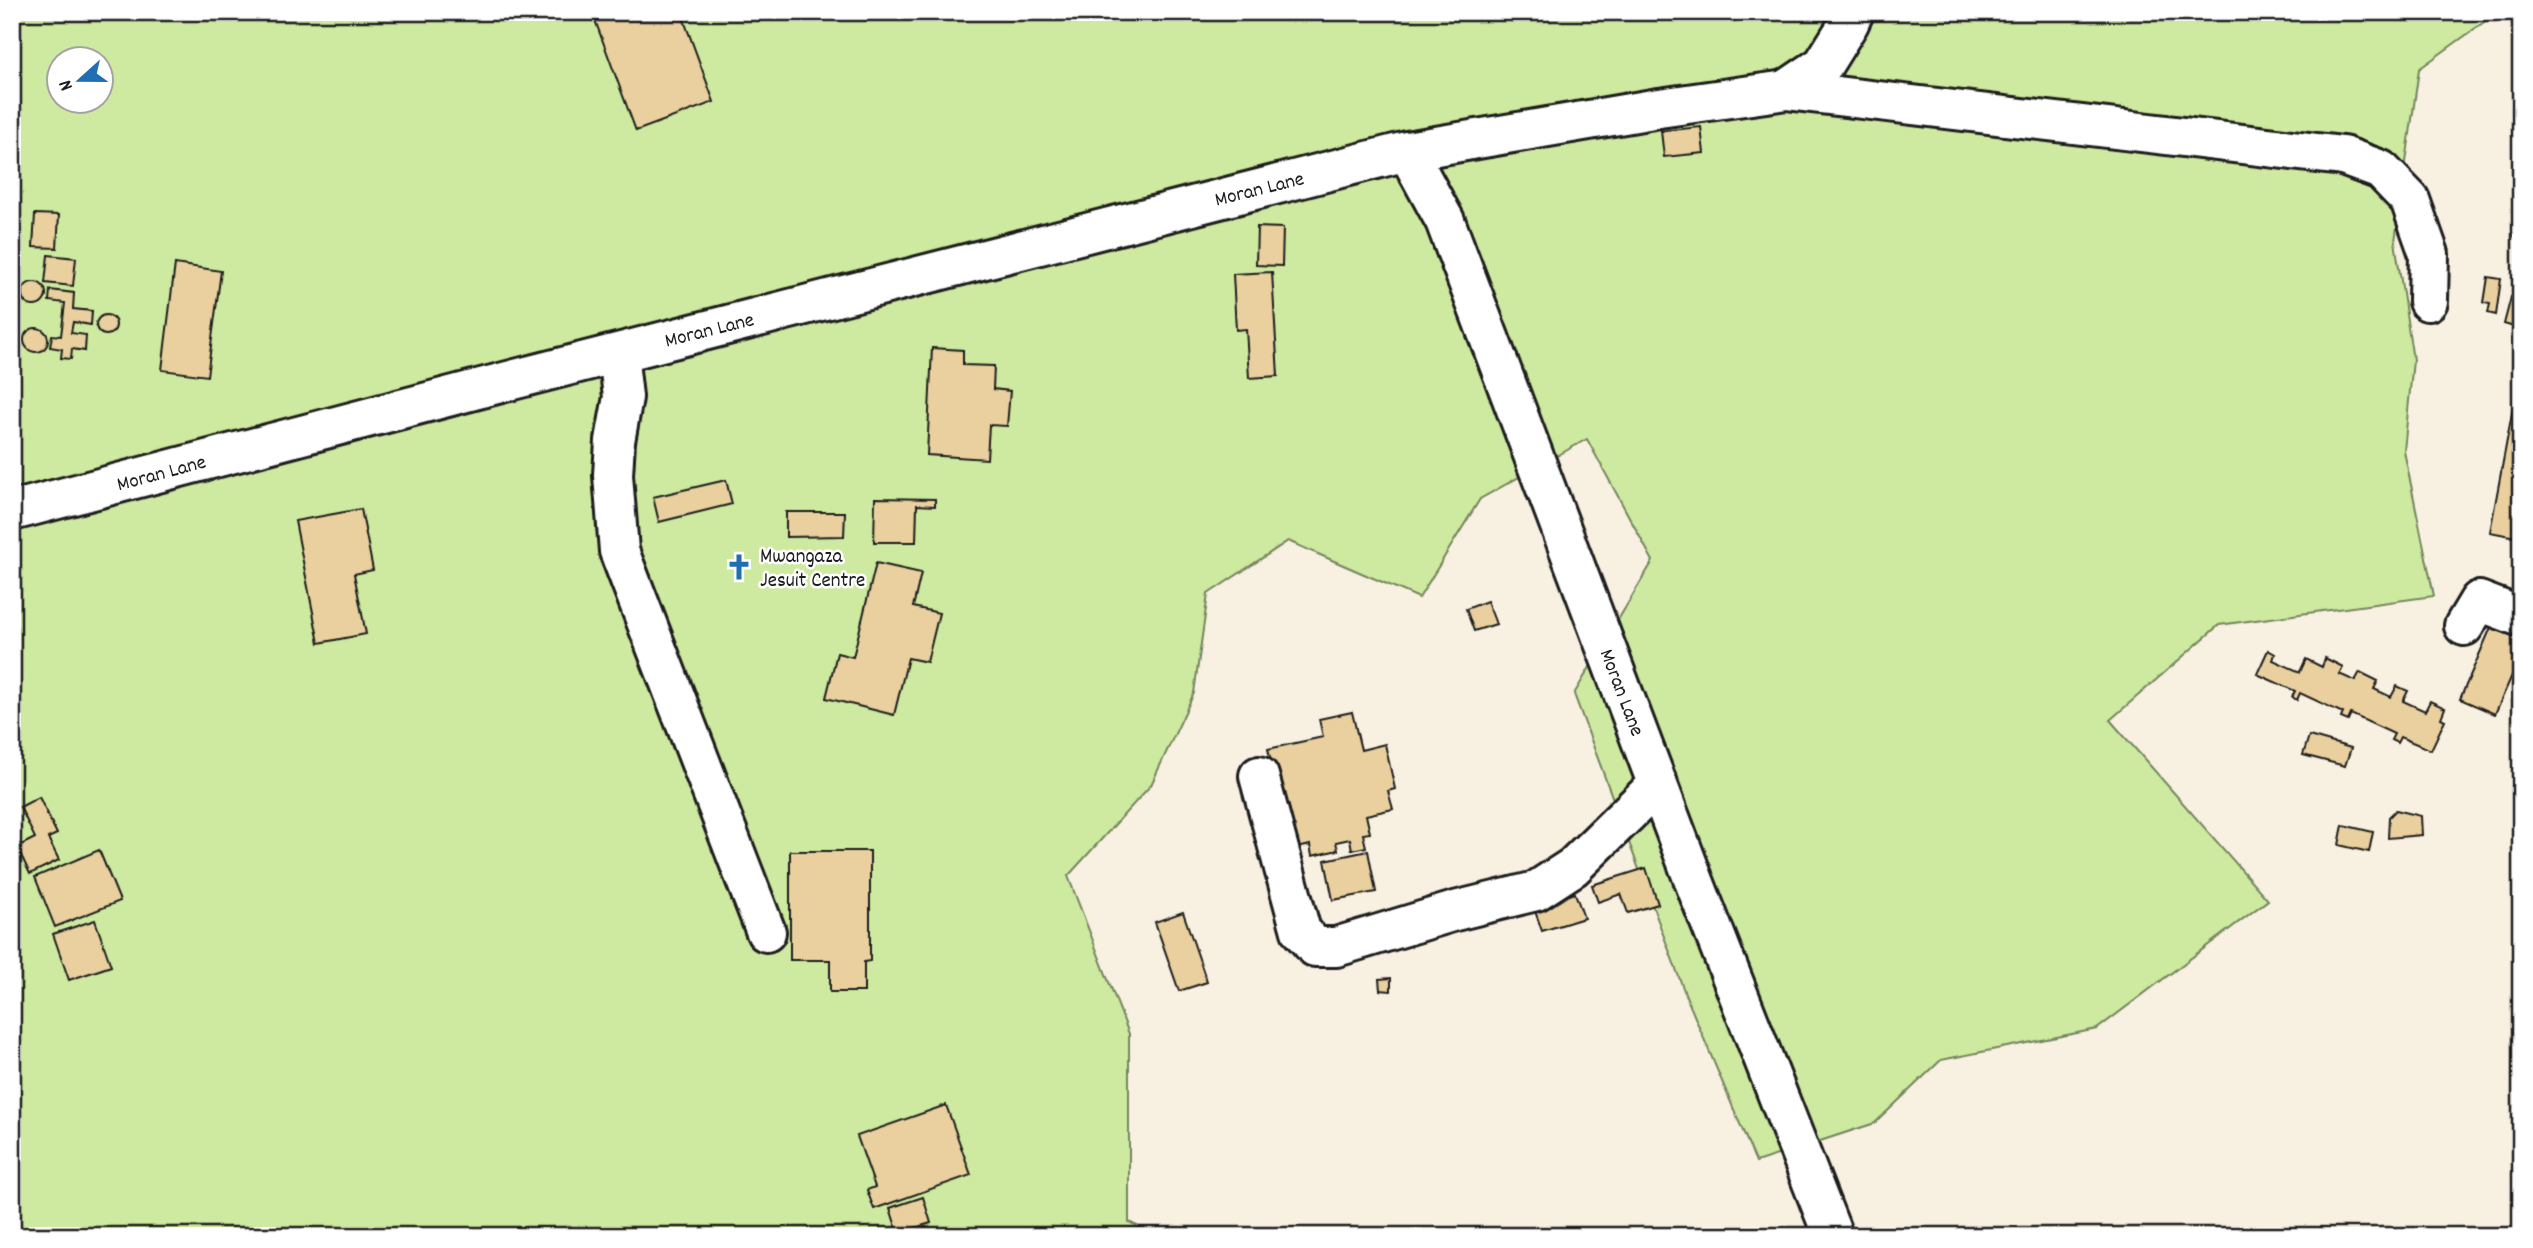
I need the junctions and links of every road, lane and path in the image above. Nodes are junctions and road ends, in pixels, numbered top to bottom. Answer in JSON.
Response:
{"nodes":[{"id":1,"x":1854,"y":12,"type":"edge"},
{"id":2,"x":1786,"y":90,"type":"junction"},
{"id":3,"x":1408,"y":150,"type":"junction"},
{"id":4,"x":2428,"y":301,"type":"dead end"},
{"id":5,"x":618,"y":353,"type":"junction"},
{"id":6,"x":12,"y":511,"type":"edge"},
{"id":7,"x":2521,"y":617,"type":"edge"},
{"id":8,"x":2464,"y":626,"type":"dead end"},
{"id":9,"x":1259,"y":776,"type":"dead end"},
{"id":10,"x":1658,"y":784,"type":"junction"},
{"id":11,"x":766,"y":932,"type":"dead end"},
{"id":12,"x":1833,"y":1236,"type":"edge"}],
"edges":[{"from":1,"to":2,"type":"street","name":"Moran Lane"},
{"from":2,"to":3,"type":"street","name":"Moran Lane"},
{"from":2,"to":4,"type":"street"},
{"from":3,"to":5,"type":"street","name":"Moran Lane"},
{"from":3,"to":10,"type":"street","name":"Moran Lane"},
{"from":5,"to":6,"type":"street","name":"Moran Lane"},
{"from":5,"to":11,"type":"street"},
{"from":7,"to":8,"type":"street"},
{"from":9,"to":10,"type":"street"},
{"from":10,"to":12,"type":"street","name":"Moran Lane"}]}
